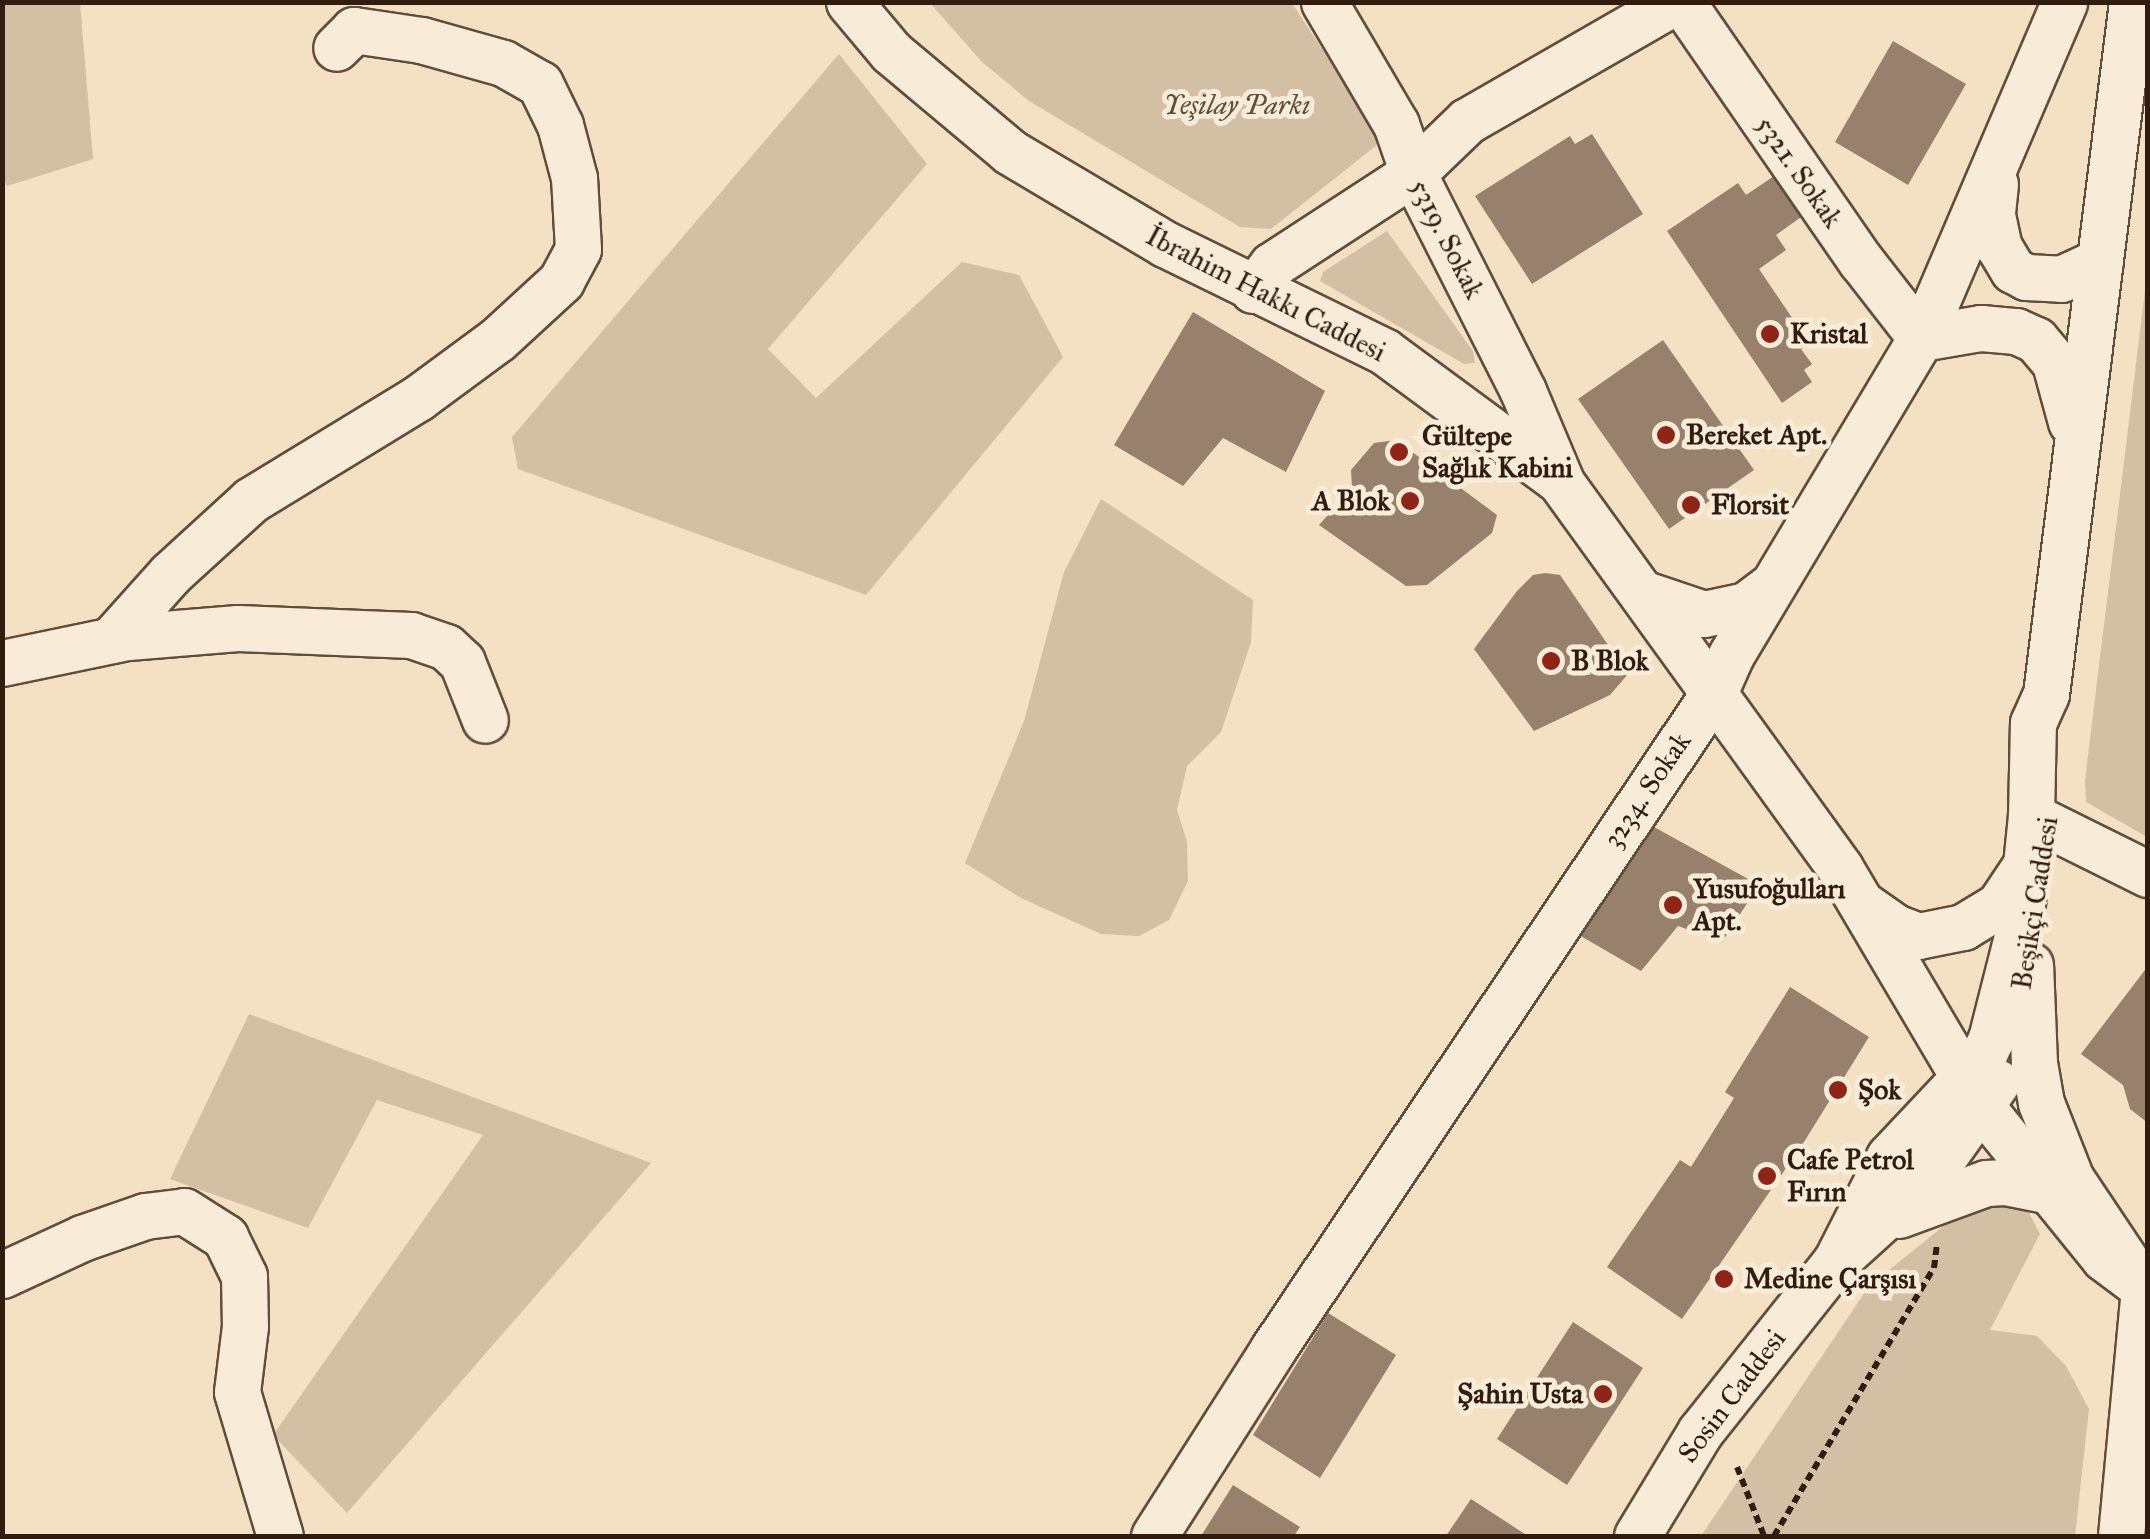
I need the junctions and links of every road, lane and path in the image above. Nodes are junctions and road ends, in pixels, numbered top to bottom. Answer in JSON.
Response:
{"nodes":[{"id":1,"x":850,"y":2,"type":"edge"},
{"id":2,"x":1324,"y":2,"type":"edge"},
{"id":3,"x":1674,"y":2,"type":"edge"},
{"id":4,"x":1682,"y":2,"type":"edge"},
{"id":5,"x":2064,"y":2,"type":"edge"},
{"id":6,"x":2132,"y":2,"type":"edge"},
{"id":7,"x":336,"y":48,"type":"dead end"},
{"id":8,"x":1997,"y":167,"type":"junction"},
{"id":9,"x":1413,"y":173,"type":"junction"},
{"id":10,"x":2128,"y":201,"type":"edge"},
{"id":11,"x":2100,"y":262,"type":"junction"},
{"id":12,"x":1253,"y":290,"type":"junction"},
{"id":13,"x":1921,"y":338,"type":"junction"},
{"id":14,"x":2074,"y":459,"type":"junction"},
{"id":15,"x":1560,"y":481,"type":"junction"},
{"id":16,"x":1773,"y":585,"type":"junction"},
{"id":17,"x":1642,"y":593,"type":"junction"},
{"id":18,"x":111,"y":640,"type":"junction"},
{"id":19,"x":2,"y":662,"type":"edge"},
{"id":20,"x":1715,"y":691,"type":"junction"},
{"id":21,"x":485,"y":720,"type":"dead end"},
{"id":22,"x":2041,"y":820,"type":"junction"},
{"id":23,"x":2026,"y":864,"type":"junction"},
{"id":24,"x":2148,"y":874,"type":"edge"},
{"id":25,"x":1865,"y":906,"type":"junction"},
{"id":26,"x":2030,"y":965,"type":"junction"},
{"id":27,"x":1973,"y":1091,"type":"junction"},
{"id":28,"x":2050,"y":1192,"type":"junction"},
{"id":29,"x":1925,"y":1204,"type":"junction"},
{"id":30,"x":1875,"y":1226,"type":"junction"},
{"id":31,"x":1836,"y":1261,"type":"junction"},
{"id":32,"x":2,"y":1275,"type":"edge"},
{"id":33,"x":2146,"y":1290,"type":"edge"},
{"id":34,"x":1737,"y":1468,"type":"dead end"},
{"id":35,"x":280,"y":1536,"type":"edge"},
{"id":36,"x":1154,"y":1536,"type":"edge"},
{"id":37,"x":1637,"y":1536,"type":"edge"},
{"id":38,"x":1764,"y":1536,"type":"edge"},
{"id":39,"x":1774,"y":1536,"type":"edge"},
{"id":40,"x":2120,"y":1536,"type":"edge"}],
"edges":[{"from":1,"to":12,"type":"street","name":"İbrahim Hakkı Caddesi"},
{"from":2,"to":9,"type":"street","name":"5319. Sokak"},
{"from":3,"to":9,"type":"street"},
{"from":4,"to":13,"type":"street","name":"5321. Sokak"},
{"from":5,"to":8,"type":"street","name":"3234. Sokak"},
{"from":6,"to":10,"type":"street","name":"Beşikçi Caddesi"},
{"from":7,"to":18,"type":"street"},
{"from":8,"to":11,"type":"street"},
{"from":8,"to":13,"type":"street","name":"3234. Sokak"},
{"from":9,"to":12,"type":"street"},
{"from":9,"to":15,"type":"street","name":"5319. Sokak"},
{"from":10,"to":11,"type":"street","name":"Beşikçi Caddesi"},
{"from":11,"to":14,"type":"street","name":"Beşikçi Caddesi"},
{"from":12,"to":15,"type":"street","name":"İbrahim Hakkı Caddesi"},
{"from":13,"to":14,"type":"street"},
{"from":13,"to":16,"type":"street","name":"3234. Sokak"},
{"from":14,"to":22,"type":"street","name":"Beşikçi Caddesi"},
{"from":15,"to":17,"type":"street","name":"İbrahim Hakkı Caddesi"},
{"from":16,"to":17,"type":"street"},
{"from":16,"to":20,"type":"street","name":"3234. Sokak"},
{"from":17,"to":20,"type":"street","name":"İbrahim Hakkı Caddesi"},
{"from":18,"to":19,"type":"street"},
{"from":18,"to":21,"type":"street"},
{"from":20,"to":25,"type":"street","name":"İbrahim Hakkı Caddesi"},
{"from":20,"to":36,"type":"street","name":"3234. Sokak"},
{"from":22,"to":23,"type":"street","name":"Beşikçi Caddesi"},
{"from":22,"to":24,"type":"street"},
{"from":22,"to":26,"type":"street","name":"Beşikçi Caddesi"},
{"from":23,"to":25,"type":"street"},
{"from":23,"to":27,"type":"street","name":"Beşikçi Caddesi"},
{"from":25,"to":27,"type":"street","name":"İbrahim Hakkı Caddesi"},
{"from":26,"to":27,"type":"street","name":"Beşikçi Caddesi"},
{"from":26,"to":33,"type":"street"},
{"from":27,"to":28,"type":"street","name":"İbrahim Hakkı Caddesi"},
{"from":27,"to":30,"type":"street","name":"Beşikçi Caddesi"},
{"from":27,"to":31,"type":"street","name":"Beşikçi Caddesi"},
{"from":28,"to":29,"type":"street"},
{"from":28,"to":33,"type":"street","name":"İbrahim Hakkı Caddesi"},
{"from":29,"to":30,"type":"street"},
{"from":29,"to":39,"type":"path"},
{"from":30,"to":31,"type":"street","name":"Beşikçi Caddesi"},
{"from":31,"to":37,"type":"street","name":"Sosin Caddesi"},
{"from":32,"to":35,"type":"street"},
{"from":33,"to":40,"type":"street"},
{"from":34,"to":38,"type":"path"}]}
